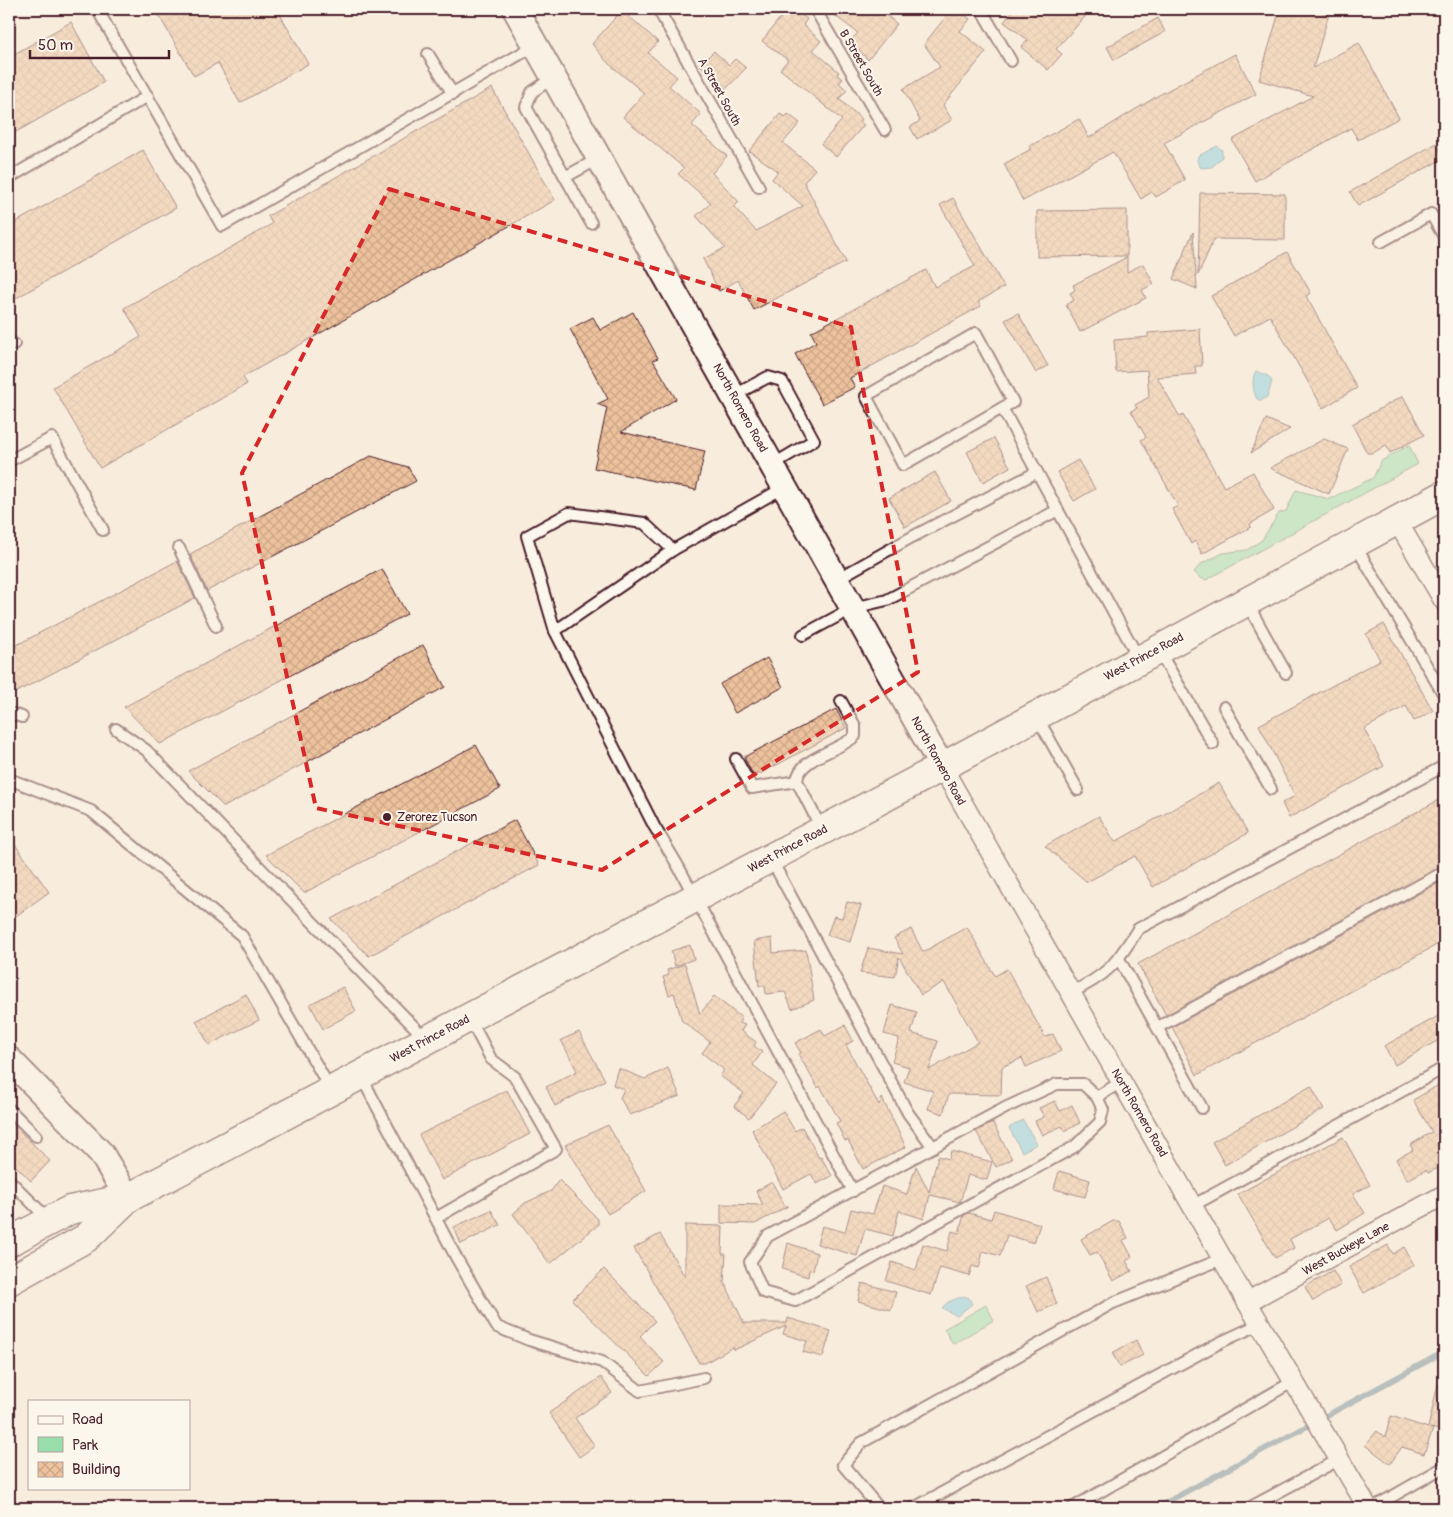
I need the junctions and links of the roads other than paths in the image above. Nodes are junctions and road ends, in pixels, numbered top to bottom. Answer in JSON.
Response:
{"nodes":[{"id":1,"x":97,"y":9,"type":"edge"},
{"id":2,"x":516,"y":9,"type":"edge"},
{"id":3,"x":658,"y":9,"type":"edge"},
{"id":4,"x":815,"y":9,"type":"edge"},
{"id":5,"x":981,"y":9,"type":"edge"},
{"id":6,"x":536,"y":45,"type":"junction"},
{"id":7,"x":428,"y":54,"type":"dead end"},
{"id":8,"x":1011,"y":61,"type":"dead end"},
{"id":9,"x":554,"y":77,"type":"junction"},
{"id":10,"x":453,"y":94,"type":"junction"},
{"id":11,"x":148,"y":96,"type":"junction"},
{"id":12,"x":885,"y":130,"type":"dead end"},
{"id":13,"x":600,"y":158,"type":"junction"},
{"id":14,"x":565,"y":177,"type":"junction"},
{"id":15,"x":9,"y":178,"type":"edge"},
{"id":16,"x":759,"y":187,"type":"dead end"},
{"id":17,"x":591,"y":223,"type":"dead end"},
{"id":18,"x":1444,"y":237,"type":"edge"},
{"id":19,"x":1381,"y":242,"type":"dead end"},
{"id":20,"x":733,"y":396,"type":"junction"},
{"id":21,"x":1002,"y":408,"type":"junction"},
{"id":22,"x":9,"y":461,"type":"edge"},
{"id":23,"x":772,"y":465,"type":"junction"},
{"id":24,"x":1036,"y":472,"type":"junction"},
{"id":25,"x":785,"y":487,"type":"junction"},
{"id":26,"x":1444,"y":495,"type":"edge"},
{"id":27,"x":1058,"y":510,"type":"junction"},
{"id":28,"x":1396,"y":521,"type":"junction"},
{"id":29,"x":103,"y":530,"type":"dead end"},
{"id":30,"x":1354,"y":544,"type":"junction"},
{"id":31,"x":178,"y":548,"type":"dead end"},
{"id":32,"x":673,"y":550,"type":"junction"},
{"id":33,"x":837,"y":579,"type":"junction"},
{"id":34,"x":1444,"y":601,"type":"edge"},
{"id":35,"x":1246,"y":602,"type":"junction"},
{"id":36,"x":853,"y":608,"type":"junction"},
{"id":37,"x":216,"y":626,"type":"dead end"},
{"id":38,"x":556,"y":631,"type":"junction"},
{"id":39,"x":803,"y":635,"type":"dead end"},
{"id":40,"x":1149,"y":655,"type":"junction"},
{"id":41,"x":1286,"y":673,"type":"dead end"},
{"id":42,"x":1444,"y":695,"type":"edge"},
{"id":43,"x":841,"y":702,"type":"dead end"},
{"id":44,"x":1224,"y":707,"type":"dead end"},
{"id":45,"x":9,"y":713,"type":"edge"},
{"id":46,"x":1036,"y":716,"type":"junction"},
{"id":47,"x":22,"y":717,"type":"dead end"},
{"id":48,"x":116,"y":729,"type":"dead end"},
{"id":49,"x":1212,"y":744,"type":"dead end"},
{"id":50,"x":736,"y":759,"type":"dead end"},
{"id":51,"x":1444,"y":766,"type":"edge"},
{"id":52,"x":942,"y":768,"type":"junction"},
{"id":53,"x":9,"y":779,"type":"edge"},
{"id":54,"x":797,"y":781,"type":"junction"},
{"id":55,"x":1271,"y":789,"type":"dead end"},
{"id":56,"x":1078,"y":790,"type":"dead end"},
{"id":57,"x":822,"y":831,"type":"junction"},
{"id":58,"x":770,"y":858,"type":"junction"},
{"id":59,"x":1444,"y":872,"type":"edge"},
{"id":60,"x":694,"y":899,"type":"junction"},
{"id":61,"x":1119,"y":959,"type":"junction"},
{"id":62,"x":1070,"y":993,"type":"junction"},
{"id":63,"x":469,"y":1018,"type":"junction"},
{"id":64,"x":1158,"y":1027,"type":"junction"},
{"id":65,"x":427,"y":1040,"type":"junction"},
{"id":66,"x":9,"y":1059,"type":"edge"},
{"id":67,"x":1444,"y":1068,"type":"edge"},
{"id":68,"x":361,"y":1075,"type":"junction"},
{"id":69,"x":1121,"y":1082,"type":"junction"},
{"id":70,"x":332,"y":1091,"type":"junction"},
{"id":71,"x":1096,"y":1097,"type":"junction"},
{"id":72,"x":1202,"y":1108,"type":"dead end"},
{"id":73,"x":9,"y":1109,"type":"edge"},
{"id":74,"x":36,"y":1136,"type":"dead end"},
{"id":75,"x":933,"y":1148,"type":"junction"},
{"id":76,"x":9,"y":1180,"type":"edge"},
{"id":77,"x":853,"y":1191,"type":"junction"},
{"id":78,"x":1444,"y":1195,"type":"edge"},
{"id":79,"x":128,"y":1198,"type":"junction"},
{"id":80,"x":1192,"y":1206,"type":"junction"},
{"id":81,"x":436,"y":1218,"type":"junction"},
{"id":82,"x":50,"y":1221,"type":"junction"},
{"id":83,"x":9,"y":1242,"type":"edge"},
{"id":84,"x":1222,"y":1259,"type":"junction"},
{"id":85,"x":9,"y":1281,"type":"edge"},
{"id":86,"x":1247,"y":1302,"type":"junction"},
{"id":87,"x":1260,"y":1324,"type":"junction"},
{"id":88,"x":704,"y":1378,"type":"dead end"},
{"id":89,"x":1297,"y":1387,"type":"junction"},
{"id":90,"x":1337,"y":1452,"type":"junction"},
{"id":91,"x":1444,"y":1467,"type":"edge"},
{"id":92,"x":879,"y":1508,"type":"edge"},
{"id":93,"x":914,"y":1508,"type":"edge"},
{"id":94,"x":1072,"y":1508,"type":"edge"},
{"id":95,"x":1249,"y":1508,"type":"edge"},
{"id":96,"x":1370,"y":1508,"type":"edge"}],
"edges":[{"from":1,"to":11,"type":"lane"},
{"from":2,"to":6,"type":"street","name":"North Romero Road"},
{"from":3,"to":16,"type":"lane","name":"A Street South"},
{"from":4,"to":12,"type":"lane","name":"B Street South"},
{"from":5,"to":8,"type":"lane"},
{"from":6,"to":9,"type":"street","name":"North Romero Road"},
{"from":6,"to":10,"type":"lane"},
{"from":7,"to":10,"type":"lane"},
{"from":9,"to":13,"type":"street","name":"North Romero Road"},
{"from":9,"to":14,"type":"lane"},
{"from":10,"to":11,"type":"lane"},
{"from":11,"to":15,"type":"lane"},
{"from":13,"to":14,"type":"lane"},
{"from":13,"to":20,"type":"street","name":"North Romero Road"},
{"from":14,"to":17,"type":"lane"},
{"from":18,"to":19,"type":"lane"},
{"from":20,"to":23,"type":"street","name":"North Romero Road"},
{"from":20,"to":23,"type":"lane"},
{"from":21,"to":21,"type":"lane"},
{"from":21,"to":24,"type":"lane"},
{"from":22,"to":29,"type":"lane"},
{"from":23,"to":25,"type":"street","name":"North Romero Road"},
{"from":24,"to":27,"type":"lane"},
{"from":24,"to":33,"type":"lane"},
{"from":25,"to":32,"type":"lane"},
{"from":25,"to":33,"type":"street","name":"North Romero Road"},
{"from":26,"to":28,"type":"main road","name":"West Prince Road"},
{"from":27,"to":36,"type":"lane"},
{"from":27,"to":40,"type":"lane"},
{"from":28,"to":30,"type":"main road","name":"West Prince Road"},
{"from":28,"to":34,"type":"street"},
{"from":30,"to":35,"type":"main road","name":"West Prince Road"},
{"from":30,"to":42,"type":"lane"},
{"from":31,"to":37,"type":"lane"},
{"from":32,"to":38,"type":"lane"},
{"from":32,"to":38,"type":"lane"},
{"from":33,"to":36,"type":"street","name":"North Romero Road"},
{"from":35,"to":40,"type":"main road","name":"West Prince Road"},
{"from":35,"to":41,"type":"lane"},
{"from":36,"to":39,"type":"lane"},
{"from":36,"to":52,"type":"street","name":"North Romero Road"},
{"from":38,"to":60,"type":"lane"},
{"from":40,"to":46,"type":"main road","name":"West Prince Road"},
{"from":40,"to":49,"type":"lane"},
{"from":43,"to":54,"type":"lane"},
{"from":44,"to":55,"type":"lane"},
{"from":45,"to":47,"type":"lane"},
{"from":46,"to":52,"type":"main road","name":"West Prince Road"},
{"from":46,"to":56,"type":"lane"},
{"from":48,"to":65,"type":"lane"},
{"from":50,"to":54,"type":"lane"},
{"from":51,"to":61,"type":"lane"},
{"from":52,"to":57,"type":"main road","name":"West Prince Road"},
{"from":52,"to":62,"type":"street","name":"North Romero Road"},
{"from":53,"to":70,"type":"lane"},
{"from":54,"to":57,"type":"lane"},
{"from":57,"to":58,"type":"main road","name":"West Prince Road"},
{"from":58,"to":60,"type":"main road","name":"West Prince Road"},
{"from":58,"to":75,"type":"lane"},
{"from":59,"to":64,"type":"lane"},
{"from":60,"to":63,"type":"main road","name":"West Prince Road"},
{"from":60,"to":77,"type":"lane"},
{"from":61,"to":62,"type":"lane"},
{"from":61,"to":64,"type":"lane"},
{"from":62,"to":69,"type":"street","name":"North Romero Road"},
{"from":63,"to":65,"type":"main road","name":"West Prince Road"},
{"from":63,"to":81,"type":"lane"},
{"from":64,"to":72,"type":"lane"},
{"from":65,"to":68,"type":"main road","name":"West Prince Road"},
{"from":66,"to":79,"type":"street"},
{"from":67,"to":80,"type":"lane"},
{"from":68,"to":70,"type":"main road","name":"West Prince Road"},
{"from":68,"to":81,"type":"lane"},
{"from":69,"to":71,"type":"lane"},
{"from":69,"to":80,"type":"street","name":"North Romero Road"},
{"from":70,"to":79,"type":"main road","name":"West Prince Road"},
{"from":71,"to":75,"type":"lane"},
{"from":71,"to":77,"type":"lane"},
{"from":73,"to":74,"type":"lane"},
{"from":75,"to":77,"type":"lane"},
{"from":76,"to":82,"type":"lane"},
{"from":78,"to":86,"type":"street","name":"West Buckeye Lane"},
{"from":79,"to":82,"type":"main road","name":"West Prince Road"},
{"from":79,"to":85,"type":"main road","name":"West Prince Road"},
{"from":80,"to":84,"type":"street","name":"North Romero Road"},
{"from":81,"to":88,"type":"lane"},
{"from":82,"to":83,"type":"main road","name":"West Prince Road"},
{"from":84,"to":86,"type":"street","name":"North Romero Road"},
{"from":84,"to":92,"type":"lane"},
{"from":86,"to":87,"type":"street","name":"North Romero Road"},
{"from":87,"to":89,"type":"street","name":"North Romero Road"},
{"from":87,"to":93,"type":"lane"},
{"from":89,"to":90,"type":"street","name":"North Romero Road"},
{"from":89,"to":94,"type":"lane"},
{"from":90,"to":95,"type":"lane"},
{"from":90,"to":96,"type":"street","name":"North Romero Road"},
{"from":91,"to":96,"type":"lane"}]}
